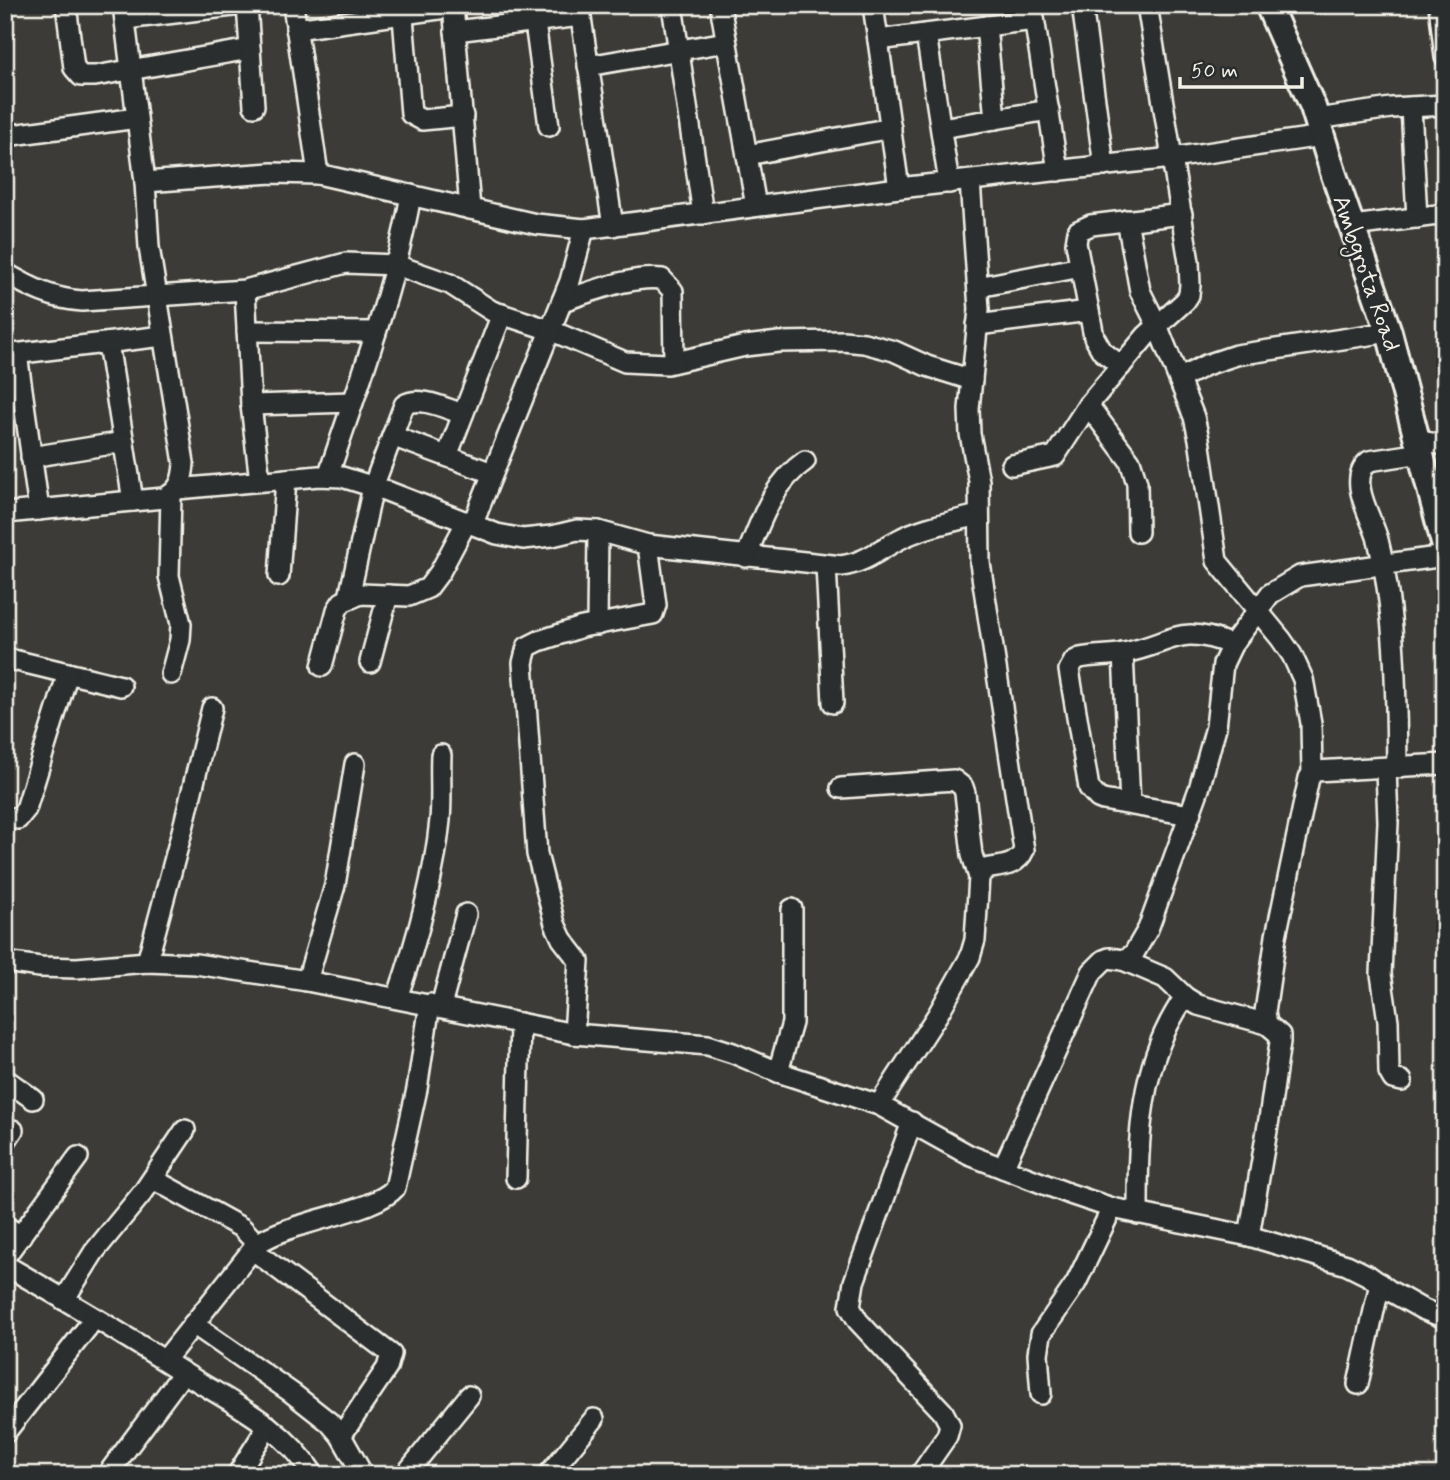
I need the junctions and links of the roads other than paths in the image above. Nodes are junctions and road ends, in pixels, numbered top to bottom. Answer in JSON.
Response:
{"nodes":[{"id":1,"x":66,"y":5,"type":"edge"},
{"id":2,"x":241,"y":5,"type":"edge"},
{"id":3,"x":247,"y":5,"type":"edge"},
{"id":4,"x":293,"y":5,"type":"edge"},
{"id":5,"x":672,"y":5,"type":"edge"},
{"id":6,"x":720,"y":5,"type":"edge"},
{"id":7,"x":873,"y":5,"type":"edge"},
{"id":8,"x":1082,"y":5,"type":"edge"},
{"id":9,"x":1147,"y":5,"type":"edge"},
{"id":10,"x":1268,"y":5,"type":"edge"},
{"id":11,"x":1439,"y":5,"type":"edge"},
{"id":12,"x":453,"y":6,"type":"edge"},
{"id":13,"x":183,"y":8,"type":"edge"},
{"id":14,"x":403,"y":10,"type":"edge"},
{"id":15,"x":580,"y":11,"type":"edge"},
{"id":16,"x":124,"y":12,"type":"edge"},
{"id":17,"x":1033,"y":13,"type":"edge"},
{"id":18,"x":535,"y":23,"type":"junction"},
{"id":19,"x":986,"y":26,"type":"junction"},
{"id":20,"x":296,"y":29,"type":"junction"},
{"id":21,"x":455,"y":31,"type":"junction"},
{"id":22,"x":926,"y":34,"type":"junction"},
{"id":23,"x":878,"y":40,"type":"junction"},
{"id":24,"x":726,"y":42,"type":"junction"},
{"id":25,"x":250,"y":50,"type":"junction"},
{"id":26,"x":678,"y":50,"type":"junction"},
{"id":27,"x":1445,"y":57,"type":"edge"},
{"id":28,"x":588,"y":66,"type":"junction"},
{"id":29,"x":131,"y":70,"type":"junction"},
{"id":30,"x":1445,"y":105,"type":"edge"},
{"id":31,"x":254,"y":106,"type":"dead end"},
{"id":32,"x":1411,"y":107,"type":"junction"},
{"id":33,"x":1049,"y":110,"type":"junction"},
{"id":34,"x":463,"y":116,"type":"junction"},
{"id":35,"x":137,"y":118,"type":"junction"},
{"id":36,"x":995,"y":119,"type":"junction"},
{"id":37,"x":549,"y":126,"type":"dead end"},
{"id":38,"x":891,"y":128,"type":"junction"},
{"id":39,"x":941,"y":128,"type":"junction"},
{"id":40,"x":1320,"y":128,"type":"junction"},
{"id":41,"x":5,"y":136,"type":"edge"},
{"id":42,"x":747,"y":155,"type":"junction"},
{"id":43,"x":1172,"y":158,"type":"junction"},
{"id":44,"x":1104,"y":166,"type":"junction"},
{"id":45,"x":1058,"y":171,"type":"junction"},
{"id":46,"x":318,"y":174,"type":"junction"},
{"id":47,"x":970,"y":181,"type":"junction"},
{"id":48,"x":145,"y":182,"type":"junction"},
{"id":49,"x":949,"y":183,"type":"junction"},
{"id":50,"x":899,"y":188,"type":"junction"},
{"id":51,"x":411,"y":195,"type":"junction"},
{"id":52,"x":756,"y":206,"type":"junction"},
{"id":53,"x":470,"y":209,"type":"junction"},
{"id":54,"x":703,"y":214,"type":"junction"},
{"id":55,"x":1182,"y":214,"type":"junction"},
{"id":56,"x":1445,"y":214,"type":"edge"},
{"id":57,"x":1417,"y":218,"type":"junction"},
{"id":58,"x":1127,"y":220,"type":"junction"},
{"id":59,"x":613,"y":226,"type":"junction"},
{"id":60,"x":1353,"y":226,"type":"junction"},
{"id":61,"x":584,"y":229,"type":"junction"},
{"id":62,"x":396,"y":265,"type":"junction"},
{"id":63,"x":1081,"y":267,"type":"junction"},
{"id":64,"x":5,"y":273,"type":"edge"},
{"id":65,"x":978,"y":287,"type":"junction"},
{"id":66,"x":245,"y":290,"type":"junction"},
{"id":67,"x":156,"y":295,"type":"junction"},
{"id":68,"x":562,"y":301,"type":"junction"},
{"id":69,"x":1089,"y":311,"type":"junction"},
{"id":70,"x":502,"y":314,"type":"junction"},
{"id":71,"x":977,"y":325,"type":"junction"},
{"id":72,"x":1157,"y":325,"type":"junction"},
{"id":73,"x":550,"y":330,"type":"junction"},
{"id":74,"x":247,"y":331,"type":"junction"},
{"id":75,"x":376,"y":332,"type":"junction"},
{"id":76,"x":1389,"y":332,"type":"junction"},
{"id":77,"x":163,"y":336,"type":"junction"},
{"id":78,"x":108,"y":343,"type":"junction"},
{"id":79,"x":11,"y":354,"type":"edge"},
{"id":80,"x":674,"y":362,"type":"junction"},
{"id":81,"x":1121,"y":366,"type":"junction"},
{"id":82,"x":1180,"y":379,"type":"junction"},
{"id":83,"x":972,"y":380,"type":"junction"},
{"id":84,"x":353,"y":402,"type":"junction"},
{"id":85,"x":251,"y":405,"type":"junction"},
{"id":86,"x":1088,"y":405,"type":"junction"},
{"id":87,"x":463,"y":414,"type":"junction"},
{"id":88,"x":392,"y":436,"type":"junction"},
{"id":89,"x":124,"y":442,"type":"junction"},
{"id":90,"x":1445,"y":445,"type":"edge"},
{"id":91,"x":1419,"y":447,"type":"junction"},
{"id":92,"x":447,"y":456,"type":"junction"},
{"id":93,"x":31,"y":457,"type":"junction"},
{"id":94,"x":805,"y":461,"type":"dead end"},
{"id":95,"x":1012,"y":465,"type":"dead end"},
{"id":96,"x":492,"y":473,"type":"junction"},
{"id":97,"x":328,"y":476,"type":"junction"},
{"id":98,"x":286,"y":479,"type":"junction"},
{"id":99,"x":260,"y":481,"type":"junction"},
{"id":100,"x":373,"y":487,"type":"junction"},
{"id":101,"x":175,"y":492,"type":"junction"},
{"id":102,"x":133,"y":501,"type":"junction"},
{"id":103,"x":39,"y":510,"type":"junction"},
{"id":104,"x":5,"y":513,"type":"edge"},
{"id":105,"x":978,"y":515,"type":"junction"},
{"id":106,"x":470,"y":522,"type":"junction"},
{"id":107,"x":598,"y":531,"type":"junction"},
{"id":108,"x":1138,"y":533,"type":"dead end"},
{"id":109,"x":1444,"y":543,"type":"edge"},
{"id":110,"x":648,"y":545,"type":"junction"},
{"id":111,"x":747,"y":557,"type":"junction"},
{"id":112,"x":1383,"y":564,"type":"junction"},
{"id":113,"x":826,"y":565,"type":"junction"},
{"id":114,"x":279,"y":576,"type":"dead end"},
{"id":115,"x":388,"y":595,"type":"junction"},
{"id":116,"x":349,"y":597,"type":"junction"},
{"id":117,"x":1257,"y":611,"type":"junction"},
{"id":118,"x":597,"y":625,"type":"junction"},
{"id":119,"x":1232,"y":645,"type":"junction"},
{"id":120,"x":1123,"y":653,"type":"junction"},
{"id":121,"x":5,"y":658,"type":"edge"},
{"id":122,"x":370,"y":662,"type":"dead end"},
{"id":123,"x":322,"y":666,"type":"dead end"},
{"id":124,"x":68,"y":673,"type":"junction"},
{"id":125,"x":171,"y":674,"type":"dead end"},
{"id":126,"x":121,"y":686,"type":"dead end"},
{"id":127,"x":833,"y":703,"type":"dead end"},
{"id":128,"x":212,"y":708,"type":"dead end"},
{"id":129,"x":441,"y":755,"type":"dead end"},
{"id":130,"x":355,"y":764,"type":"dead end"},
{"id":131,"x":1445,"y":764,"type":"edge"},
{"id":132,"x":1392,"y":768,"type":"junction"},
{"id":133,"x":1312,"y":773,"type":"junction"},
{"id":134,"x":841,"y":788,"type":"dead end"},
{"id":135,"x":1130,"y":804,"type":"junction"},
{"id":136,"x":1190,"y":815,"type":"junction"},
{"id":137,"x":5,"y":817,"type":"edge"},
{"id":138,"x":979,"y":877,"type":"junction"},
{"id":139,"x":792,"y":909,"type":"dead end"},
{"id":140,"x":466,"y":914,"type":"dead end"},
{"id":141,"x":1123,"y":960,"type":"junction"},
{"id":142,"x":5,"y":962,"type":"edge"},
{"id":143,"x":147,"y":962,"type":"junction"},
{"id":144,"x":307,"y":981,"type":"junction"},
{"id":145,"x":1185,"y":997,"type":"junction"},
{"id":146,"x":397,"y":998,"type":"junction"},
{"id":147,"x":436,"y":1005,"type":"junction"},
{"id":148,"x":520,"y":1023,"type":"junction"},
{"id":149,"x":1267,"y":1024,"type":"junction"},
{"id":150,"x":574,"y":1034,"type":"junction"},
{"id":151,"x":778,"y":1072,"type":"junction"},
{"id":152,"x":5,"y":1079,"type":"edge"},
{"id":153,"x":1402,"y":1081,"type":"dead end"},
{"id":154,"x":33,"y":1099,"type":"dead end"},
{"id":155,"x":879,"y":1105,"type":"junction"},
{"id":156,"x":912,"y":1122,"type":"junction"},
{"id":157,"x":185,"y":1130,"type":"dead end"},
{"id":158,"x":78,"y":1157,"type":"dead end"},
{"id":159,"x":1003,"y":1168,"type":"junction"},
{"id":160,"x":516,"y":1178,"type":"dead end"},
{"id":161,"x":153,"y":1179,"type":"junction"},
{"id":162,"x":1112,"y":1208,"type":"junction"},
{"id":163,"x":1138,"y":1213,"type":"junction"},
{"id":164,"x":13,"y":1231,"type":"edge"},
{"id":165,"x":1249,"y":1236,"type":"junction"},
{"id":166,"x":255,"y":1247,"type":"junction"},
{"id":167,"x":5,"y":1257,"type":"edge"},
{"id":168,"x":5,"y":1265,"type":"edge"},
{"id":169,"x":1380,"y":1283,"type":"junction"},
{"id":170,"x":64,"y":1300,"type":"junction"},
{"id":171,"x":1445,"y":1318,"type":"edge"},
{"id":172,"x":94,"y":1319,"type":"junction"},
{"id":173,"x":193,"y":1324,"type":"junction"},
{"id":174,"x":164,"y":1360,"type":"junction"},
{"id":175,"x":183,"y":1373,"type":"junction"},
{"id":176,"x":1358,"y":1384,"type":"dead end"},
{"id":177,"x":1041,"y":1395,"type":"dead end"},
{"id":178,"x":469,"y":1396,"type":"dead end"},
{"id":179,"x":594,"y":1419,"type":"dead end"},
{"id":180,"x":268,"y":1426,"type":"junction"},
{"id":181,"x":5,"y":1433,"type":"edge"},
{"id":182,"x":341,"y":1436,"type":"junction"},
{"id":183,"x":107,"y":1475,"type":"edge"},
{"id":184,"x":237,"y":1475,"type":"edge"},
{"id":185,"x":314,"y":1475,"type":"edge"},
{"id":186,"x":363,"y":1475,"type":"edge"},
{"id":187,"x":405,"y":1475,"type":"edge"},
{"id":188,"x":548,"y":1475,"type":"edge"},
{"id":189,"x":920,"y":1475,"type":"edge"}],
"edges":[{"from":1,"to":29,"type":"street"},
{"from":2,"to":13,"type":"street"},
{"from":3,"to":25,"type":"street"},
{"from":4,"to":20,"type":"street"},
{"from":5,"to":26,"type":"street"},
{"from":6,"to":24,"type":"street"},
{"from":7,"to":23,"type":"street"},
{"from":8,"to":44,"type":"street"},
{"from":9,"to":43,"type":"street"},
{"from":10,"to":40,"type":"main road","name":"Ambgrota Road"},
{"from":11,"to":27,"type":"street"},
{"from":12,"to":14,"type":"street"},
{"from":12,"to":21,"type":"street"},
{"from":13,"to":16,"type":"street"},
{"from":14,"to":20,"type":"street"},
{"from":14,"to":34,"type":"street"},
{"from":15,"to":18,"type":"street"},
{"from":15,"to":28,"type":"street"},
{"from":16,"to":29,"type":"street"},
{"from":17,"to":19,"type":"street"},
{"from":17,"to":33,"type":"street"},
{"from":18,"to":21,"type":"street"},
{"from":18,"to":37,"type":"street"},
{"from":19,"to":22,"type":"street"},
{"from":19,"to":36,"type":"street"},
{"from":20,"to":46,"type":"street"},
{"from":21,"to":34,"type":"street"},
{"from":22,"to":23,"type":"street"},
{"from":22,"to":39,"type":"street"},
{"from":23,"to":38,"type":"street"},
{"from":24,"to":26,"type":"street"},
{"from":24,"to":42,"type":"street"},
{"from":25,"to":29,"type":"street"},
{"from":25,"to":31,"type":"street"},
{"from":26,"to":28,"type":"street"},
{"from":26,"to":54,"type":"street"},
{"from":28,"to":59,"type":"street"},
{"from":29,"to":35,"type":"street"},
{"from":30,"to":32,"type":"street"},
{"from":32,"to":40,"type":"street"},
{"from":32,"to":57,"type":"street"},
{"from":33,"to":36,"type":"street"},
{"from":33,"to":45,"type":"street"},
{"from":34,"to":53,"type":"street"},
{"from":35,"to":41,"type":"street"},
{"from":35,"to":48,"type":"street"},
{"from":36,"to":39,"type":"street"},
{"from":38,"to":42,"type":"street"},
{"from":38,"to":50,"type":"street"},
{"from":39,"to":49,"type":"street"},
{"from":40,"to":43,"type":"street"},
{"from":40,"to":60,"type":"main road","name":"Ambgrota Road"},
{"from":42,"to":52,"type":"street"},
{"from":43,"to":44,"type":"street"},
{"from":43,"to":55,"type":"street"},
{"from":44,"to":45,"type":"street"},
{"from":45,"to":47,"type":"street"},
{"from":46,"to":48,"type":"street"},
{"from":46,"to":51,"type":"street"},
{"from":47,"to":49,"type":"street"},
{"from":47,"to":65,"type":"street"},
{"from":48,"to":67,"type":"street"},
{"from":49,"to":50,"type":"street"},
{"from":50,"to":52,"type":"street"},
{"from":51,"to":53,"type":"street"},
{"from":51,"to":62,"type":"street"},
{"from":52,"to":54,"type":"street"},
{"from":53,"to":61,"type":"street"},
{"from":54,"to":59,"type":"street"},
{"from":55,"to":58,"type":"street"},
{"from":55,"to":72,"type":"street"},
{"from":56,"to":57,"type":"street"},
{"from":57,"to":60,"type":"street"},
{"from":58,"to":63,"type":"street"},
{"from":58,"to":72,"type":"street"},
{"from":59,"to":61,"type":"street"},
{"from":60,"to":76,"type":"main road","name":"Ambgrota Road"},
{"from":61,"to":68,"type":"street"},
{"from":62,"to":66,"type":"street"},
{"from":62,"to":70,"type":"street"},
{"from":62,"to":75,"type":"street"},
{"from":63,"to":65,"type":"street"},
{"from":63,"to":69,"type":"street"},
{"from":64,"to":67,"type":"street"},
{"from":65,"to":71,"type":"street"},
{"from":66,"to":67,"type":"street"},
{"from":66,"to":74,"type":"street"},
{"from":67,"to":77,"type":"street"},
{"from":68,"to":73,"type":"street"},
{"from":68,"to":80,"type":"street"},
{"from":69,"to":71,"type":"street"},
{"from":69,"to":81,"type":"street"},
{"from":70,"to":73,"type":"street"},
{"from":70,"to":87,"type":"street"},
{"from":71,"to":83,"type":"street"},
{"from":72,"to":81,"type":"street"},
{"from":72,"to":82,"type":"street"},
{"from":73,"to":80,"type":"street"},
{"from":73,"to":96,"type":"street"},
{"from":74,"to":75,"type":"street"},
{"from":74,"to":85,"type":"street"},
{"from":75,"to":84,"type":"street"},
{"from":76,"to":82,"type":"street"},
{"from":76,"to":91,"type":"main road","name":"Ambgrota Road"},
{"from":77,"to":78,"type":"street"},
{"from":77,"to":101,"type":"street"},
{"from":78,"to":79,"type":"street"},
{"from":78,"to":89,"type":"street"},
{"from":79,"to":93,"type":"street"},
{"from":80,"to":83,"type":"street"},
{"from":81,"to":86,"type":"street"},
{"from":82,"to":117,"type":"street"},
{"from":83,"to":105,"type":"street"},
{"from":84,"to":85,"type":"street"},
{"from":84,"to":97,"type":"street"},
{"from":85,"to":99,"type":"street"},
{"from":86,"to":95,"type":"street"},
{"from":86,"to":108,"type":"street"},
{"from":87,"to":88,"type":"street"},
{"from":87,"to":92,"type":"street"},
{"from":88,"to":92,"type":"street"},
{"from":88,"to":100,"type":"street"},
{"from":89,"to":93,"type":"street"},
{"from":89,"to":102,"type":"street"},
{"from":90,"to":91,"type":"street"},
{"from":91,"to":109,"type":"main road","name":"Ambgrota Road"},
{"from":91,"to":112,"type":"street"},
{"from":92,"to":96,"type":"street"},
{"from":93,"to":103,"type":"street"},
{"from":94,"to":111,"type":"street"},
{"from":96,"to":106,"type":"street"},
{"from":97,"to":98,"type":"street"},
{"from":97,"to":100,"type":"street"},
{"from":98,"to":99,"type":"street"},
{"from":98,"to":114,"type":"street"},
{"from":99,"to":101,"type":"street"},
{"from":100,"to":106,"type":"street"},
{"from":100,"to":116,"type":"street"},
{"from":101,"to":102,"type":"street"},
{"from":101,"to":125,"type":"street"},
{"from":102,"to":103,"type":"street"},
{"from":103,"to":104,"type":"street"},
{"from":105,"to":113,"type":"street"},
{"from":105,"to":138,"type":"street"},
{"from":106,"to":107,"type":"street"},
{"from":106,"to":115,"type":"street"},
{"from":107,"to":110,"type":"street"},
{"from":107,"to":118,"type":"street"},
{"from":109,"to":112,"type":"street"},
{"from":110,"to":111,"type":"street"},
{"from":110,"to":118,"type":"street"},
{"from":111,"to":113,"type":"street"},
{"from":112,"to":117,"type":"street"},
{"from":112,"to":132,"type":"street"},
{"from":113,"to":127,"type":"street"},
{"from":115,"to":116,"type":"street"},
{"from":115,"to":122,"type":"street"},
{"from":116,"to":123,"type":"street"},
{"from":117,"to":119,"type":"street"},
{"from":117,"to":133,"type":"street"},
{"from":118,"to":150,"type":"street"},
{"from":119,"to":120,"type":"street"},
{"from":119,"to":136,"type":"street"},
{"from":120,"to":135,"type":"street"},
{"from":120,"to":135,"type":"street"},
{"from":121,"to":124,"type":"street"},
{"from":124,"to":126,"type":"street"},
{"from":124,"to":137,"type":"street"},
{"from":128,"to":143,"type":"street"},
{"from":129,"to":146,"type":"street"},
{"from":130,"to":144,"type":"street"},
{"from":131,"to":132,"type":"street"},
{"from":132,"to":133,"type":"street"},
{"from":132,"to":153,"type":"street"},
{"from":133,"to":149,"type":"street"},
{"from":134,"to":138,"type":"street"},
{"from":135,"to":136,"type":"street"},
{"from":136,"to":141,"type":"street"},
{"from":138,"to":155,"type":"street"},
{"from":139,"to":151,"type":"street"},
{"from":140,"to":147,"type":"street"},
{"from":141,"to":145,"type":"street"},
{"from":141,"to":159,"type":"street"},
{"from":142,"to":143,"type":"street"},
{"from":143,"to":144,"type":"street"},
{"from":144,"to":146,"type":"street"},
{"from":145,"to":149,"type":"street"},
{"from":145,"to":163,"type":"street"},
{"from":146,"to":147,"type":"street"},
{"from":147,"to":148,"type":"street"},
{"from":147,"to":166,"type":"street"},
{"from":148,"to":150,"type":"street"},
{"from":148,"to":160,"type":"street"},
{"from":149,"to":165,"type":"street"},
{"from":150,"to":151,"type":"street"},
{"from":151,"to":155,"type":"street"},
{"from":152,"to":154,"type":"street"},
{"from":155,"to":156,"type":"street"},
{"from":156,"to":159,"type":"street"},
{"from":156,"to":189,"type":"street"},
{"from":157,"to":161,"type":"street"},
{"from":158,"to":164,"type":"street"},
{"from":159,"to":162,"type":"street"},
{"from":161,"to":166,"type":"street"},
{"from":161,"to":170,"type":"street"},
{"from":162,"to":163,"type":"street"},
{"from":162,"to":177,"type":"street"},
{"from":163,"to":165,"type":"street"},
{"from":164,"to":167,"type":"street"},
{"from":165,"to":169,"type":"street"},
{"from":166,"to":173,"type":"street"},
{"from":166,"to":182,"type":"street"},
{"from":168,"to":170,"type":"street"},
{"from":169,"to":171,"type":"street"},
{"from":169,"to":176,"type":"street"},
{"from":170,"to":172,"type":"street"},
{"from":172,"to":174,"type":"street"},
{"from":172,"to":181,"type":"street"},
{"from":173,"to":174,"type":"street"},
{"from":173,"to":182,"type":"street"},
{"from":174,"to":175,"type":"street"},
{"from":175,"to":180,"type":"street"},
{"from":175,"to":183,"type":"street"},
{"from":178,"to":187,"type":"street"},
{"from":179,"to":188,"type":"street"},
{"from":180,"to":184,"type":"street"},
{"from":180,"to":185,"type":"street"},
{"from":182,"to":186,"type":"street"}]}
